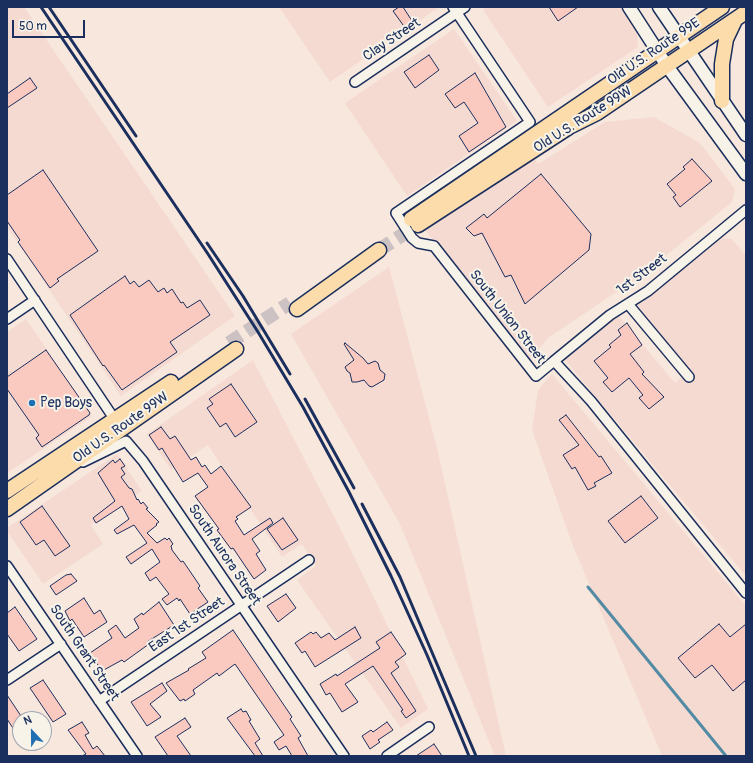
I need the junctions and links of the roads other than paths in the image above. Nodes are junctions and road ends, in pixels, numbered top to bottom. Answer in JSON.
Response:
{"nodes":[{"id":1,"x":465,"y":7,"type":"edge"},
{"id":2,"x":629,"y":7,"type":"edge"},
{"id":3,"x":659,"y":7,"type":"edge"},
{"id":4,"x":722,"y":7,"type":"edge"},
{"id":5,"x":455,"y":10,"type":"edge"},
{"id":6,"x":741,"y":16,"type":"edge"},
{"id":7,"x":678,"y":36,"type":"junction"},
{"id":8,"x":657,"y":50,"type":"junction"},
{"id":9,"x":688,"y":52,"type":"junction"},
{"id":10,"x":667,"y":66,"type":"junction"},
{"id":11,"x":355,"y":82,"type":"dead end"},
{"id":12,"x":722,"y":101,"type":"junction"},
{"id":13,"x":746,"y":135,"type":"edge"},
{"id":14,"x":746,"y":174,"type":"edge"},
{"id":15,"x":429,"y":206,"type":"joint"},
{"id":16,"x":746,"y":210,"type":"edge"},
{"id":17,"x":376,"y":247,"type":"tunnel mouth"},
{"id":18,"x":7,"y":259,"type":"edge"},
{"id":19,"x":35,"y":300,"type":"junction"},
{"id":20,"x":628,"y":304,"type":"junction"},
{"id":21,"x":293,"y":306,"type":"tunnel mouth"},
{"id":22,"x":7,"y":319,"type":"edge"},
{"id":23,"x":554,"y":361,"type":"junction"},
{"id":24,"x":689,"y":377,"type":"dead end"},
{"id":25,"x":115,"y":420,"type":"junction"},
{"id":26,"x":50,"y":478,"type":"junction"},
{"id":27,"x":7,"y":491,"type":"edge"},
{"id":28,"x":7,"y":509,"type":"edge"},
{"id":29,"x":309,"y":560,"type":"dead end"},
{"id":30,"x":7,"y":566,"type":"edge"},
{"id":31,"x":746,"y":593,"type":"edge"},
{"id":32,"x":241,"y":605,"type":"junction"},
{"id":33,"x":61,"y":644,"type":"junction"},
{"id":34,"x":7,"y":680,"type":"edge"},
{"id":35,"x":99,"y":701,"type":"junction"},
{"id":36,"x":430,"y":727,"type":"dead end"},
{"id":37,"x":137,"y":756,"type":"edge"},
{"id":38,"x":344,"y":756,"type":"edge"},
{"id":39,"x":388,"y":756,"type":"edge"}],
"edges":[{"from":1,"to":5,"type":"street","name":"Clay Street"},
{"from":2,"to":8,"type":"main road"},
{"from":3,"to":7,"type":"main road"},
{"from":4,"to":7,"type":"main road","name":"Old U.S. Route 99E"},
{"from":5,"to":11,"type":"street","name":"Clay Street"},
{"from":5,"to":23,"type":"street","name":"South Union Street"},
{"from":6,"to":9,"type":"main road","name":"Old U.S. Route 99W"},
{"from":6,"to":12,"type":"main road"},
{"from":7,"to":8,"type":"main road","name":"Old U.S. Route 99E"},
{"from":7,"to":9,"type":"main road"},
{"from":8,"to":10,"type":"main road"},
{"from":8,"to":15,"type":"main road","name":"Old U.S. Route 99E"},
{"from":9,"to":10,"type":"main road","name":"Old U.S. Route 99W"},
{"from":9,"to":12,"type":"main road"},
{"from":10,"to":14,"type":"main road"},
{"from":10,"to":15,"type":"main road","name":"Old U.S. Route 99W"},
{"from":12,"to":13,"type":"main road"},
{"from":16,"to":20,"type":"street","name":"1st Street"},
{"from":17,"to":21,"type":"main road"},
{"from":18,"to":19,"type":"street"},
{"from":19,"to":22,"type":"street"},
{"from":19,"to":25,"type":"street"},
{"from":20,"to":23,"type":"street","name":"1st Street"},
{"from":20,"to":24,"type":"street"},
{"from":23,"to":31,"type":"street","name":"South Union Street"},
{"from":25,"to":26,"type":"main road","name":"Old U.S. Route 99W"},
{"from":25,"to":27,"type":"main road","name":"Old U.S. Route 99W"},
{"from":26,"to":28,"type":"main road","name":"Old U.S. Route 99W"},
{"from":26,"to":32,"type":"street","name":"South Aurora Street"},
{"from":29,"to":32,"type":"street","name":"East 1st Street"},
{"from":30,"to":33,"type":"street","name":"South Grant Street"},
{"from":32,"to":35,"type":"street","name":"East 1st Street"},
{"from":32,"to":38,"type":"street","name":"South Aurora Street"},
{"from":33,"to":34,"type":"street"},
{"from":33,"to":35,"type":"street","name":"South Grant Street"},
{"from":35,"to":37,"type":"street","name":"South Grant Street"},
{"from":36,"to":39,"type":"street"}]}
